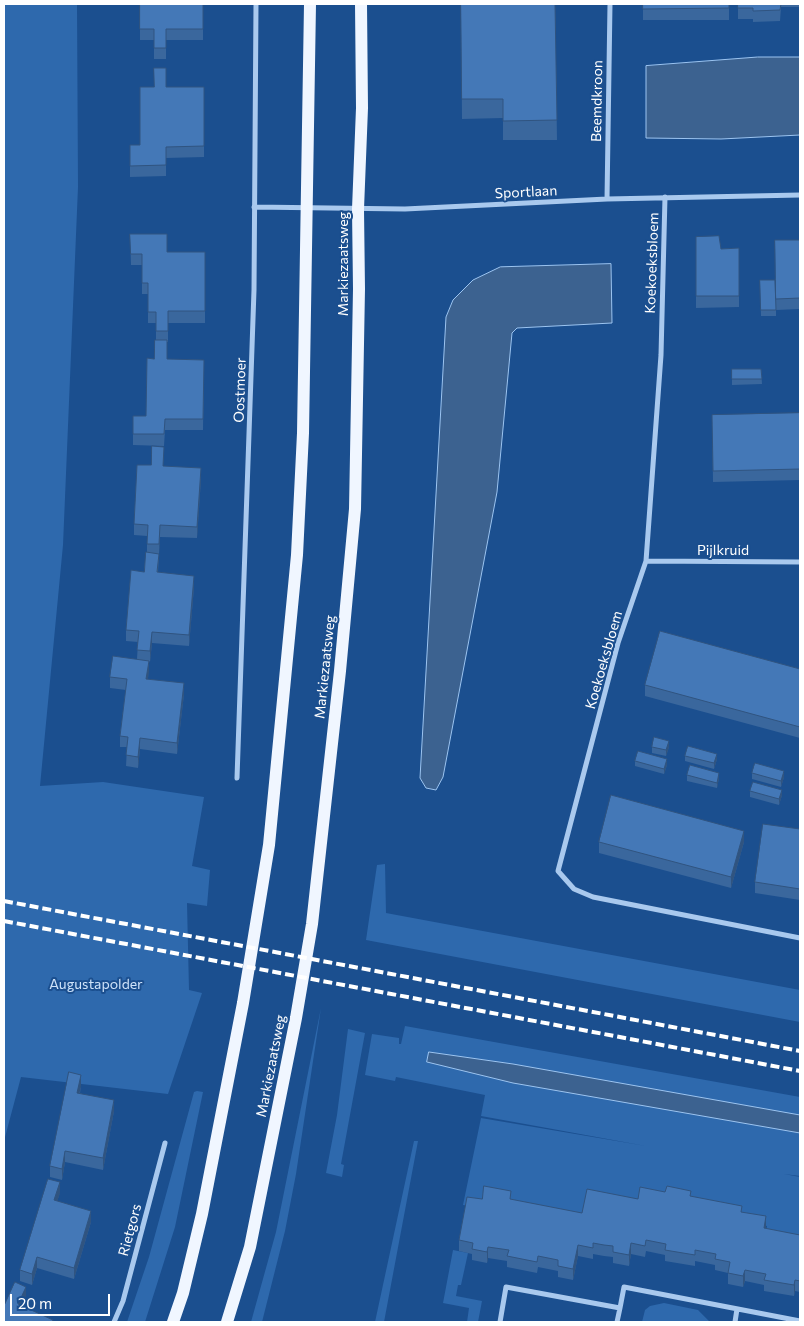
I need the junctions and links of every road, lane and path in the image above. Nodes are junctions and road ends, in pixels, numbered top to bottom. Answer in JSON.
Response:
{"nodes":[{"id":1,"x":256,"y":4,"type":"edge"},
{"id":2,"x":310,"y":4,"type":"edge"},
{"id":3,"x":361,"y":4,"type":"edge"},
{"id":4,"x":610,"y":4,"type":"edge"},
{"id":5,"x":800,"y":196,"type":"edge"},
{"id":6,"x":665,"y":197,"type":"junction"},
{"id":7,"x":607,"y":199,"type":"junction"},
{"id":8,"x":254,"y":207,"type":"junction"},
{"id":9,"x":306,"y":208,"type":"junction"},
{"id":10,"x":358,"y":209,"type":"junction"},
{"id":11,"x":646,"y":561,"type":"junction"},
{"id":12,"x":800,"y":562,"type":"edge"},
{"id":13,"x":237,"y":778,"type":"dead end"},
{"id":14,"x":800,"y":938,"type":"edge"},
{"id":15,"x":165,"y":1143,"type":"dead end"},
{"id":16,"x":620,"y":1308,"type":"junction"},
{"id":17,"x":737,"y":1309,"type":"junction"},
{"id":18,"x":800,"y":1321,"type":"edge"},
{"id":19,"x":114,"y":1322,"type":"edge"},
{"id":20,"x":173,"y":1322,"type":"edge"},
{"id":21,"x":227,"y":1322,"type":"edge"},
{"id":22,"x":500,"y":1322,"type":"edge"},
{"id":23,"x":617,"y":1322,"type":"edge"},
{"id":24,"x":735,"y":1322,"type":"edge"}],
"edges":[{"from":1,"to":8,"type":"street","name":"Oostmoer"},
{"from":2,"to":9,"type":"main road"},
{"from":3,"to":10,"type":"main road","name":"Markiezaatsweg"},
{"from":4,"to":7,"type":"street","name":"Beemdkroon"},
{"from":5,"to":6,"type":"street","name":"Sportlaan"},
{"from":6,"to":7,"type":"street","name":"Sportlaan"},
{"from":6,"to":11,"type":"street","name":"Koekoeksbloem"},
{"from":7,"to":10,"type":"street","name":"Sportlaan"},
{"from":8,"to":9,"type":"street","name":"Sportlaan"},
{"from":8,"to":13,"type":"street","name":"Oostmoer"},
{"from":9,"to":10,"type":"street","name":"Sportlaan"},
{"from":9,"to":20,"type":"main road"},
{"from":10,"to":21,"type":"main road","name":"Markiezaatsweg"},
{"from":11,"to":12,"type":"street","name":"Pijlkruid"},
{"from":11,"to":14,"type":"street","name":"Koekoeksbloem"},
{"from":15,"to":19,"type":"street","name":"Rietgors"},
{"from":16,"to":17,"type":"street"},
{"from":16,"to":22,"type":"street"},
{"from":16,"to":23,"type":"street"},
{"from":17,"to":18,"type":"street"},
{"from":17,"to":24,"type":"street"}]}
